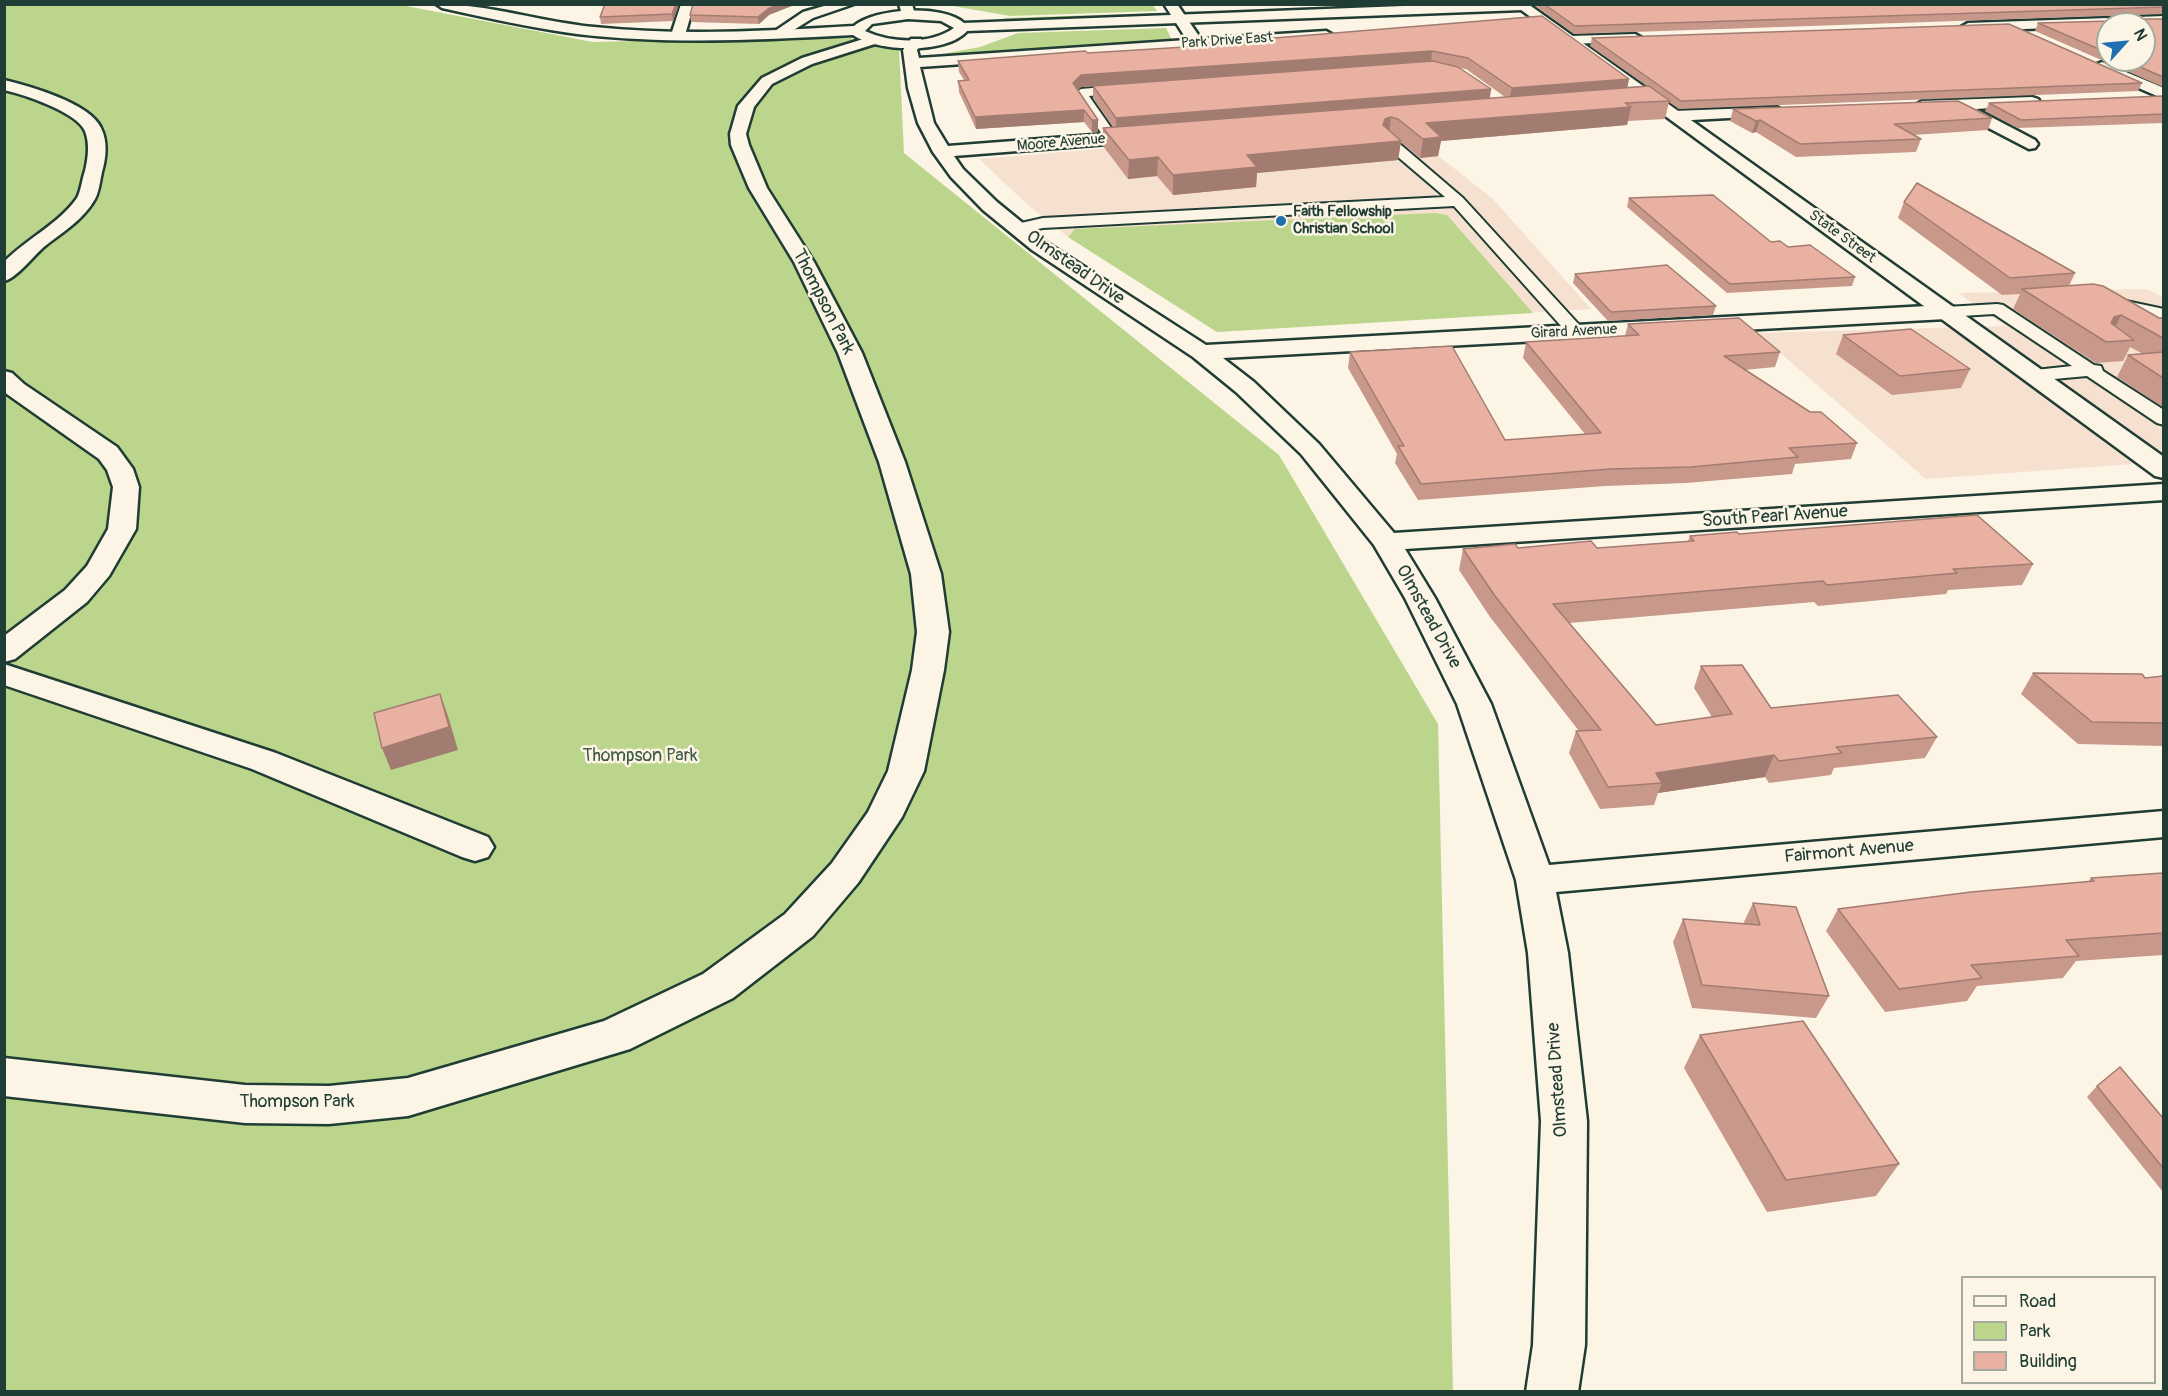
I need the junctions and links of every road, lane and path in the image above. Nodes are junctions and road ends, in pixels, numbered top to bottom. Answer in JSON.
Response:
{"nodes":[{"id":1,"x":442,"y":4,"type":"edge"},
{"id":2,"x":688,"y":4,"type":"edge"},
{"id":3,"x":848,"y":4,"type":"edge"},
{"id":4,"x":1170,"y":4,"type":"edge"},
{"id":5,"x":1520,"y":11,"type":"edge"},
{"id":6,"x":1976,"y":13,"type":"edge"},
{"id":7,"x":1179,"y":19,"type":"junction"},
{"id":8,"x":2163,"y":20,"type":"edge"},
{"id":9,"x":2005,"y":26,"type":"junction"},
{"id":10,"x":961,"y":27,"type":"junction"},
{"id":11,"x":1958,"y":27,"type":"edge"},
{"id":12,"x":910,"y":31,"type":"edge"},
{"id":13,"x":779,"y":33,"type":"junction"},
{"id":14,"x":1339,"y":34,"type":"edge"},
{"id":15,"x":678,"y":35,"type":"junction"},
{"id":16,"x":865,"y":35,"type":"junction"},
{"id":17,"x":1653,"y":37,"type":"edge"},
{"id":18,"x":2037,"y":39,"type":"edge"},
{"id":19,"x":1571,"y":40,"type":"junction"},
{"id":20,"x":1196,"y":43,"type":"junction"},
{"id":21,"x":2090,"y":62,"type":"edge"},
{"id":22,"x":4,"y":85,"type":"edge"},
{"id":23,"x":1137,"y":88,"type":"edge"},
{"id":24,"x":2163,"y":95,"type":"edge"},
{"id":25,"x":1646,"y":96,"type":"junction"},
{"id":26,"x":1622,"y":98,"type":"edge"},
{"id":27,"x":2129,"y":98,"type":"edge"},
{"id":28,"x":2049,"y":101,"type":"edge"},
{"id":29,"x":1958,"y":105,"type":"junction"},
{"id":30,"x":1910,"y":107,"type":"edge"},
{"id":31,"x":1792,"y":111,"type":"edge"},
{"id":32,"x":1674,"y":116,"type":"junction"},
{"id":33,"x":1159,"y":135,"type":"edge"},
{"id":34,"x":1112,"y":139,"type":"junction"},
{"id":35,"x":1389,"y":142,"type":"edge"},
{"id":36,"x":2029,"y":144,"type":"dead end"},
{"id":37,"x":942,"y":152,"type":"junction"},
{"id":38,"x":1458,"y":201,"type":"junction"},
{"id":39,"x":1017,"y":228,"type":"junction"},
{"id":40,"x":14,"y":257,"type":"edge"},
{"id":41,"x":4,"y":275,"type":"edge"},
{"id":42,"x":2094,"y":299,"type":"edge"},
{"id":43,"x":2018,"y":301,"type":"dead end"},
{"id":44,"x":1997,"y":309,"type":"junction"},
{"id":45,"x":1946,"y":312,"type":"junction"},
{"id":46,"x":2163,"y":314,"type":"edge"},
{"id":47,"x":1576,"y":332,"type":"junction"},
{"id":48,"x":1201,"y":352,"type":"junction"},
{"id":49,"x":2114,"y":369,"type":"dead end"},
{"id":50,"x":2091,"y":370,"type":"junction"},
{"id":51,"x":2032,"y":375,"type":"junction"},
{"id":52,"x":4,"y":378,"type":"edge"},
{"id":53,"x":2163,"y":418,"type":"edge"},
{"id":54,"x":2163,"y":470,"type":"edge"},
{"id":55,"x":2163,"y":492,"type":"edge"},
{"id":56,"x":1386,"y":542,"type":"junction"},
{"id":57,"x":4,"y":652,"type":"edge"},
{"id":58,"x":4,"y":674,"type":"edge"},
{"id":59,"x":2163,"y":824,"type":"edge"},
{"id":60,"x":475,"y":847,"type":"dead end"},
{"id":61,"x":1535,"y":880,"type":"junction"},
{"id":62,"x":4,"y":1077,"type":"edge"},
{"id":63,"x":1552,"y":1392,"type":"edge"}],
"edges":[{"from":1,"to":15,"type":"main road"},
{"from":2,"to":15,"type":"main road"},
{"from":3,"to":13,"type":"main road"},
{"from":4,"to":7,"type":"main road"},
{"from":5,"to":7,"type":"main road"},
{"from":5,"to":19,"type":"main road","name":"State Street"},
{"from":6,"to":9,"type":"main road"},
{"from":7,"to":10,"type":"main road"},
{"from":7,"to":20,"type":"main road"},
{"from":8,"to":9,"type":"main road"},
{"from":9,"to":11,"type":"main road"},
{"from":9,"to":18,"type":"main road"},
{"from":10,"to":12,"type":"main road"},
{"from":10,"to":12,"type":"main road"},
{"from":12,"to":16,"type":"main road"},
{"from":12,"to":16,"type":"main road"},
{"from":12,"to":20,"type":"main road","name":"Park Drive East"},
{"from":12,"to":37,"type":"main road","name":"Olmstead Drive"},
{"from":13,"to":15,"type":"main road"},
{"from":13,"to":16,"type":"main road"},
{"from":14,"to":20,"type":"main road","name":"Park Drive East"},
{"from":16,"to":62,"type":"main road","name":"Thompson Park"},
{"from":17,"to":19,"type":"main road"},
{"from":19,"to":25,"type":"main road","name":"State Street"},
{"from":21,"to":24,"type":"main road"},
{"from":22,"to":40,"type":"main road"},
{"from":23,"to":34,"type":"lane"},
{"from":24,"to":27,"type":"main road"},
{"from":25,"to":26,"type":"main road"},
{"from":25,"to":32,"type":"main road","name":"State Street"},
{"from":28,"to":29,"type":"main road"},
{"from":29,"to":30,"type":"main road"},
{"from":29,"to":36,"type":"main road"},
{"from":31,"to":32,"type":"main road"},
{"from":32,"to":45,"type":"main road","name":"State Street"},
{"from":33,"to":34,"type":"main road","name":"Moore Avenue"},
{"from":34,"to":37,"type":"main road","name":"Moore Avenue"},
{"from":35,"to":38,"type":"lane"},
{"from":37,"to":39,"type":"main road","name":"Olmstead Drive"},
{"from":38,"to":39,"type":"lane"},
{"from":38,"to":47,"type":"lane"},
{"from":39,"to":48,"type":"main road","name":"Olmstead Drive"},
{"from":40,"to":41,"type":"main road"},
{"from":42,"to":46,"type":"lane"},
{"from":43,"to":44,"type":"lane"},
{"from":44,"to":45,"type":"lane"},
{"from":44,"to":50,"type":"lane"},
{"from":45,"to":47,"type":"main road","name":"Girard Avenue"},
{"from":45,"to":51,"type":"main road","name":"State Street"},
{"from":47,"to":48,"type":"main road","name":"Girard Avenue"},
{"from":48,"to":56,"type":"main road","name":"Olmstead Drive"},
{"from":49,"to":50,"type":"lane"},
{"from":50,"to":51,"type":"lane"},
{"from":50,"to":53,"type":"lane"},
{"from":51,"to":54,"type":"main road","name":"State Street"},
{"from":52,"to":57,"type":"main road"},
{"from":55,"to":56,"type":"main road","name":"South Pearl Avenue"},
{"from":56,"to":61,"type":"main road","name":"Olmstead Drive"},
{"from":58,"to":60,"type":"main road"},
{"from":59,"to":61,"type":"main road","name":"Fairmont Avenue"},
{"from":61,"to":63,"type":"main road","name":"Olmstead Drive"}]}
